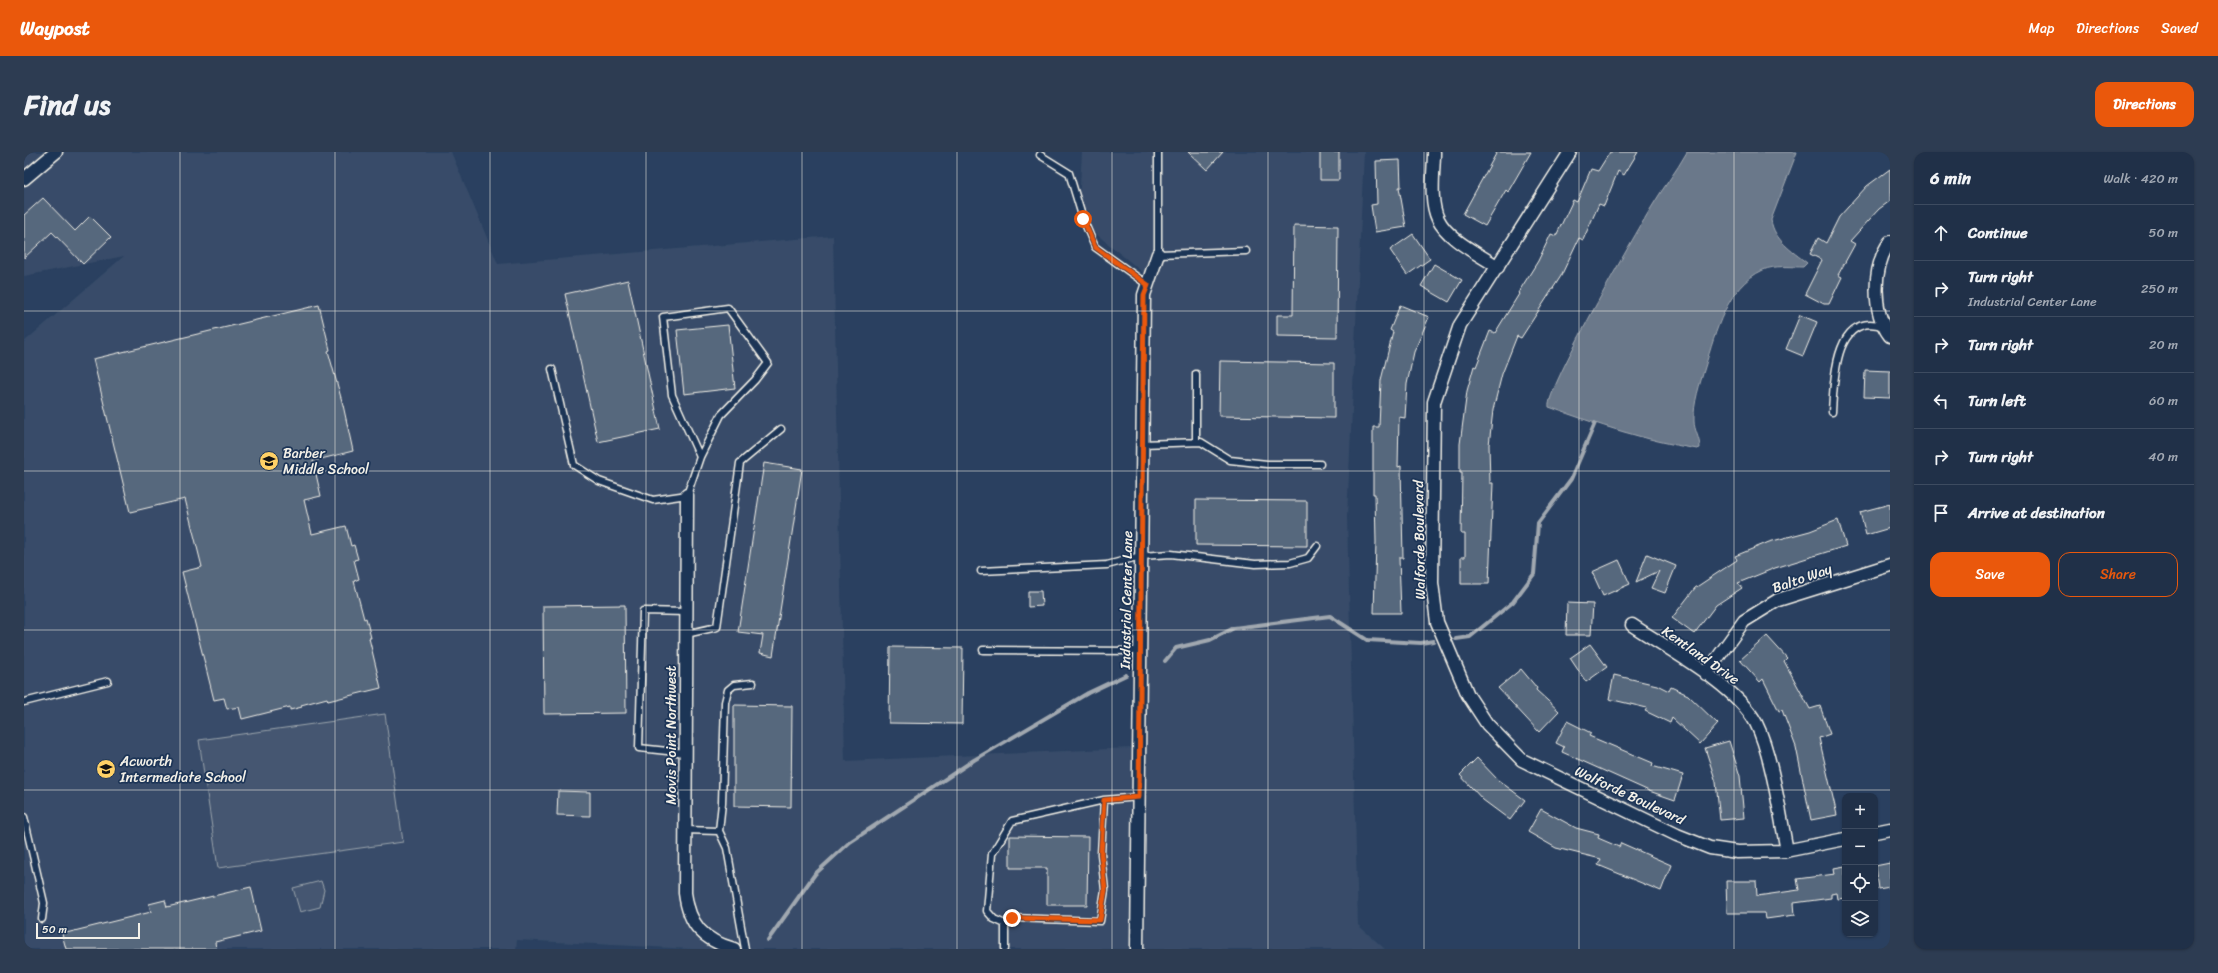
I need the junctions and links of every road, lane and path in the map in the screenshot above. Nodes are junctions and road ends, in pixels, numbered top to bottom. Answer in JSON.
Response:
{"nodes":[{"id":1,"x":56,"y":152,"type":"edge"},
{"id":2,"x":1158,"y":152,"type":"edge"},
{"id":3,"x":1434,"y":152,"type":"edge"},
{"id":4,"x":1570,"y":152,"type":"edge"},
{"id":5,"x":1040,"y":155,"type":"dead end"},
{"id":6,"x":24,"y":179,"type":"edge"},
{"id":7,"x":1890,"y":242,"type":"edge"},
{"id":8,"x":1246,"y":251,"type":"dead end"},
{"id":9,"x":1158,"y":254,"type":"junction"},
{"id":10,"x":1498,"y":267,"type":"junction"},
{"id":11,"x":1148,"y":285,"type":"junction"},
{"id":12,"x":1882,"y":326,"type":"junction"},
{"id":13,"x":1890,"y":336,"type":"edge"},
{"id":14,"x":552,"y":369,"type":"dead end"},
{"id":15,"x":1196,"y":374,"type":"dead end"},
{"id":16,"x":1832,"y":412,"type":"dead end"},
{"id":17,"x":781,"y":429,"type":"dead end"},
{"id":18,"x":1196,"y":442,"type":"junction"},
{"id":19,"x":1142,"y":444,"type":"junction"},
{"id":20,"x":700,"y":457,"type":"junction"},
{"id":21,"x":1320,"y":464,"type":"dead end"},
{"id":22,"x":687,"y":495,"type":"junction"},
{"id":23,"x":1317,"y":546,"type":"dead end"},
{"id":24,"x":1141,"y":556,"type":"junction"},
{"id":25,"x":1890,"y":565,"type":"edge"},
{"id":26,"x":981,"y":570,"type":"dead end"},
{"id":27,"x":687,"y":612,"type":"junction"},
{"id":28,"x":1632,"y":625,"type":"dead end"},
{"id":29,"x":686,"y":634,"type":"junction"},
{"id":30,"x":983,"y":650,"type":"dead end"},
{"id":31,"x":1140,"y":651,"type":"junction"},
{"id":32,"x":1706,"y":674,"type":"junction"},
{"id":33,"x":108,"y":681,"type":"dead end"},
{"id":34,"x":753,"y":683,"type":"dead end"},
{"id":35,"x":24,"y":702,"type":"edge"},
{"id":36,"x":686,"y":753,"type":"junction"},
{"id":37,"x":1139,"y":797,"type":"junction"},
{"id":38,"x":1104,"y":800,"type":"junction"},
{"id":39,"x":24,"y":817,"type":"edge"},
{"id":40,"x":1890,"y":829,"type":"edge"},
{"id":41,"x":685,"y":830,"type":"junction"},
{"id":42,"x":719,"y":831,"type":"junction"},
{"id":43,"x":1878,"y":831,"type":"edge"},
{"id":44,"x":1842,"y":839,"type":"edge"},
{"id":45,"x":1788,"y":851,"type":"junction"},
{"id":46,"x":42,"y":919,"type":"dead end"},
{"id":47,"x":1005,"y":924,"type":"junction"},
{"id":48,"x":734,"y":949,"type":"edge"},
{"id":49,"x":745,"y":949,"type":"edge"},
{"id":50,"x":1005,"y":949,"type":"edge"},
{"id":51,"x":1138,"y":949,"type":"edge"}],
"edges":[{"from":1,"to":6,"type":"street"},
{"from":2,"to":9,"type":"lane"},
{"from":3,"to":10,"type":"street"},
{"from":4,"to":10,"type":"street","name":"Walforde Boulevard"},
{"from":5,"to":11,"type":"lane"},
{"from":7,"to":12,"type":"street"},
{"from":8,"to":9,"type":"lane"},
{"from":9,"to":11,"type":"street","name":"Industrial Center Lane"},
{"from":10,"to":45,"type":"street","name":"Walforde Boulevard"},
{"from":11,"to":19,"type":"street","name":"Industrial Center Lane"},
{"from":12,"to":13,"type":"street"},
{"from":12,"to":16,"type":"lane"},
{"from":14,"to":22,"type":"lane"},
{"from":15,"to":18,"type":"lane"},
{"from":17,"to":29,"type":"lane"},
{"from":18,"to":19,"type":"lane"},
{"from":18,"to":21,"type":"lane"},
{"from":19,"to":24,"type":"street","name":"Industrial Center Lane"},
{"from":20,"to":20,"type":"lane"},
{"from":20,"to":22,"type":"lane"},
{"from":22,"to":27,"type":"street","name":"Movis Point Northwest"},
{"from":23,"to":24,"type":"lane"},
{"from":24,"to":26,"type":"lane"},
{"from":24,"to":31,"type":"street","name":"Industrial Center Lane"},
{"from":25,"to":32,"type":"street","name":"Balto Way"},
{"from":27,"to":29,"type":"street","name":"Movis Point Northwest"},
{"from":27,"to":36,"type":"lane"},
{"from":28,"to":32,"type":"street","name":"Kentland Drive"},
{"from":29,"to":36,"type":"street","name":"Movis Point Northwest"},
{"from":30,"to":31,"type":"lane"},
{"from":31,"to":37,"type":"street","name":"Industrial Center Lane"},
{"from":32,"to":45,"type":"street","name":"Kentland Drive"},
{"from":33,"to":35,"type":"lane"},
{"from":34,"to":42,"type":"lane"},
{"from":36,"to":41,"type":"street","name":"Movis Point Northwest"},
{"from":37,"to":38,"type":"lane"},
{"from":37,"to":51,"type":"street","name":"Industrial Center Lane"},
{"from":38,"to":47,"type":"lane"},
{"from":38,"to":47,"type":"lane"},
{"from":39,"to":46,"type":"lane"},
{"from":40,"to":43,"type":"street"},
{"from":41,"to":42,"type":"lane"},
{"from":41,"to":48,"type":"street","name":"Movis Point Northwest"},
{"from":42,"to":49,"type":"lane"},
{"from":44,"to":45,"type":"street","name":"Walforde Boulevard"},
{"from":47,"to":50,"type":"lane"}]}
